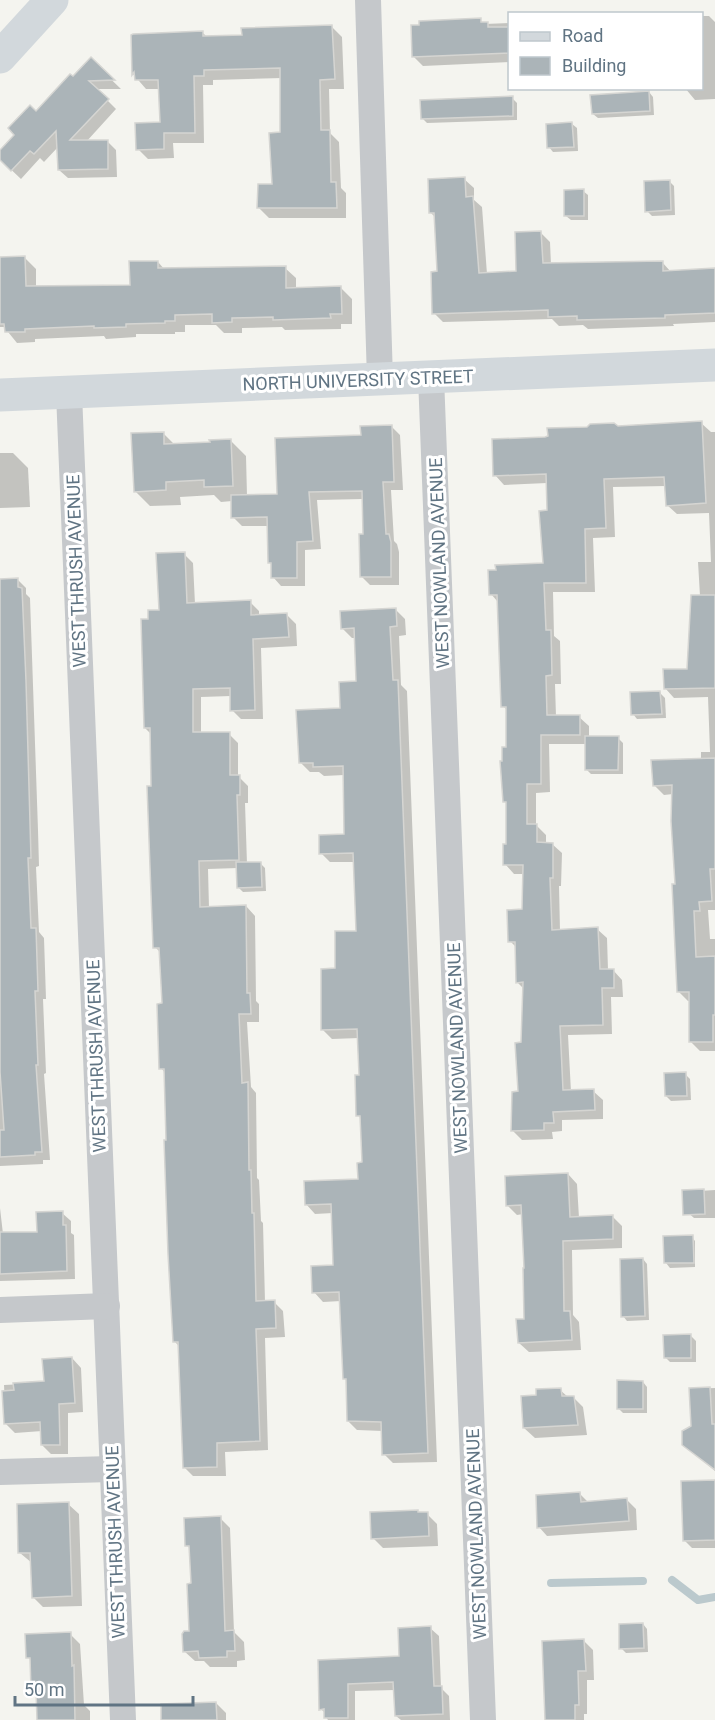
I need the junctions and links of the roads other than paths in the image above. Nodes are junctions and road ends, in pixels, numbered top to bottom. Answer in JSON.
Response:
{"nodes":[{"id":1,"x":52,"y":0,"type":"edge"},
{"id":2,"x":368,"y":0,"type":"edge"},
{"id":3,"x":0,"y":57,"type":"edge"},
{"id":4,"x":715,"y":365,"type":"edge"},
{"id":5,"x":431,"y":377,"type":"junction"},
{"id":6,"x":380,"y":379,"type":"junction"},
{"id":7,"x":69,"y":393,"type":"junction"},
{"id":8,"x":0,"y":395,"type":"edge"},
{"id":9,"x":107,"y":1306,"type":"junction"},
{"id":10,"x":0,"y":1310,"type":"edge"},
{"id":11,"x":112,"y":1468,"type":"junction"},
{"id":12,"x":0,"y":1472,"type":"edge"},
{"id":13,"x":123,"y":1720,"type":"edge"},
{"id":14,"x":483,"y":1720,"type":"edge"}],
"edges":[{"from":1,"to":3,"type":"main road"},
{"from":2,"to":6,"type":"street"},
{"from":4,"to":5,"type":"main road","name":"NORTH UNIVERSITY STREET"},
{"from":5,"to":6,"type":"main road","name":"NORTH UNIVERSITY STREET"},
{"from":5,"to":14,"type":"street","name":"WEST NOWLAND AVENUE"},
{"from":6,"to":7,"type":"main road","name":"NORTH UNIVERSITY STREET"},
{"from":7,"to":8,"type":"main road","name":"NORTH UNIVERSITY STREET"},
{"from":7,"to":9,"type":"street","name":"WEST THRUSH AVENUE"},
{"from":9,"to":10,"type":"street"},
{"from":9,"to":11,"type":"street","name":"WEST THRUSH AVENUE"},
{"from":11,"to":12,"type":"street"},
{"from":11,"to":13,"type":"street","name":"WEST THRUSH AVENUE"}]}
